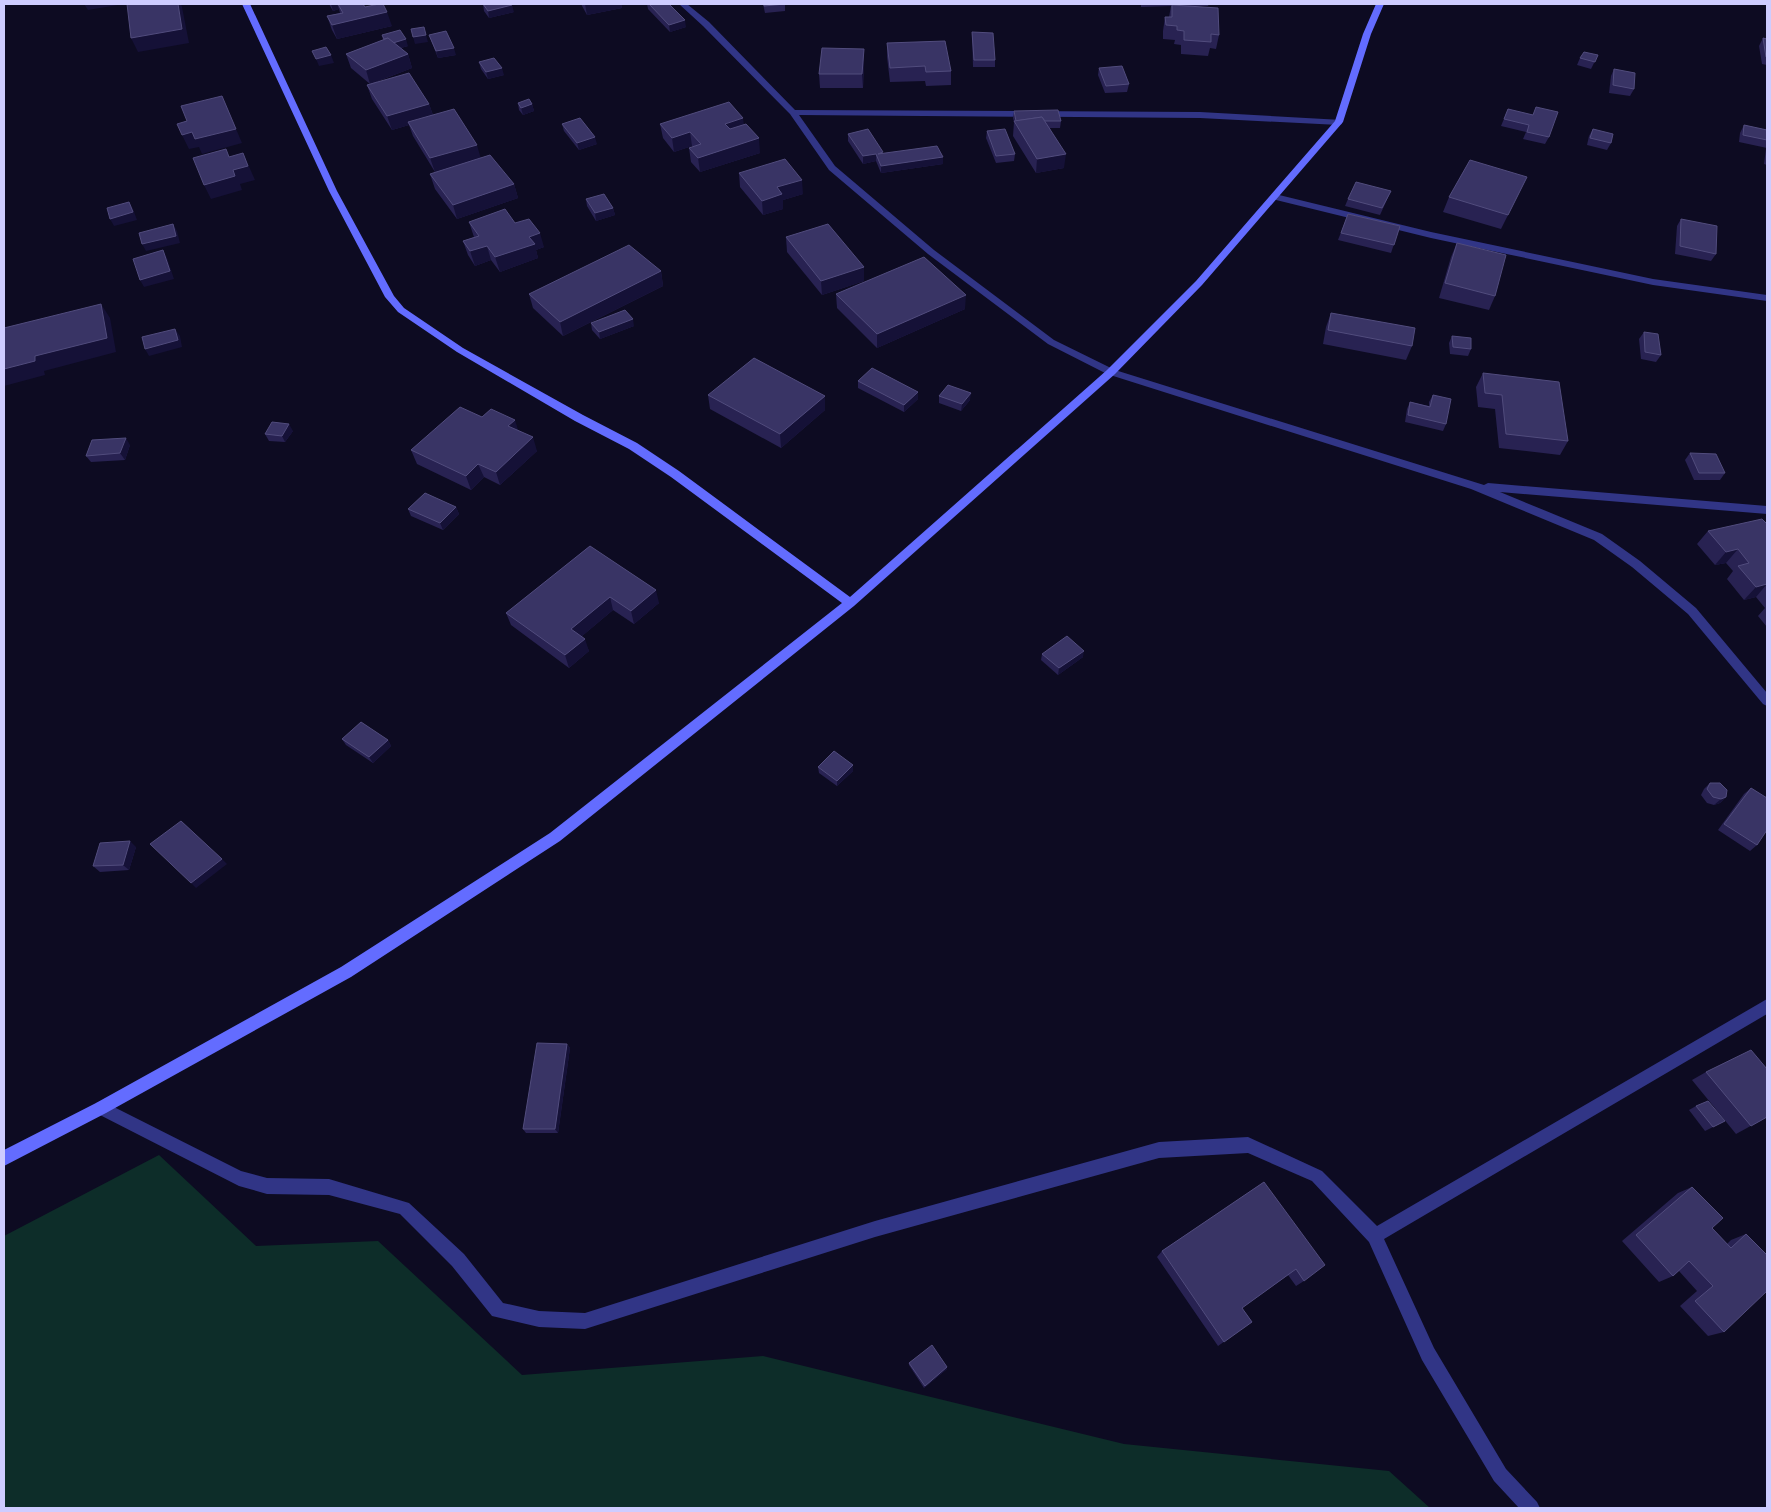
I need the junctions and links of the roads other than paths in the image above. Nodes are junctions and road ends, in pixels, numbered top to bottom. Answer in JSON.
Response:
{"nodes":[{"id":1,"x":246,"y":4,"type":"edge"},
{"id":2,"x":683,"y":4,"type":"edge"},
{"id":3,"x":1380,"y":4,"type":"edge"},
{"id":4,"x":793,"y":112,"type":"junction"},
{"id":5,"x":1339,"y":122,"type":"junction"},
{"id":6,"x":1275,"y":197,"type":"junction"},
{"id":7,"x":1767,"y":298,"type":"edge"},
{"id":8,"x":1111,"y":372,"type":"junction"},
{"id":9,"x":1475,"y":486,"type":"junction"},
{"id":10,"x":1767,"y":510,"type":"edge"},
{"id":11,"x":850,"y":603,"type":"junction"},
{"id":12,"x":1767,"y":701,"type":"edge"},
{"id":13,"x":1767,"y":1006,"type":"edge"},
{"id":14,"x":101,"y":1108,"type":"junction"},
{"id":15,"x":4,"y":1158,"type":"edge"},
{"id":16,"x":1376,"y":1236,"type":"junction"},
{"id":17,"x":1531,"y":1508,"type":"edge"}],
"edges":[{"from":1,"to":11,"type":"main road"},
{"from":2,"to":4,"type":"street"},
{"from":3,"to":5,"type":"main road"},
{"from":4,"to":5,"type":"street"},
{"from":4,"to":8,"type":"street"},
{"from":5,"to":6,"type":"main road"},
{"from":6,"to":7,"type":"street"},
{"from":6,"to":8,"type":"main road"},
{"from":8,"to":9,"type":"street"},
{"from":8,"to":11,"type":"main road"},
{"from":9,"to":10,"type":"street"},
{"from":9,"to":12,"type":"street"},
{"from":11,"to":14,"type":"main road"},
{"from":13,"to":16,"type":"street"},
{"from":14,"to":15,"type":"main road"},
{"from":14,"to":16,"type":"street"},
{"from":16,"to":17,"type":"street"}]}
